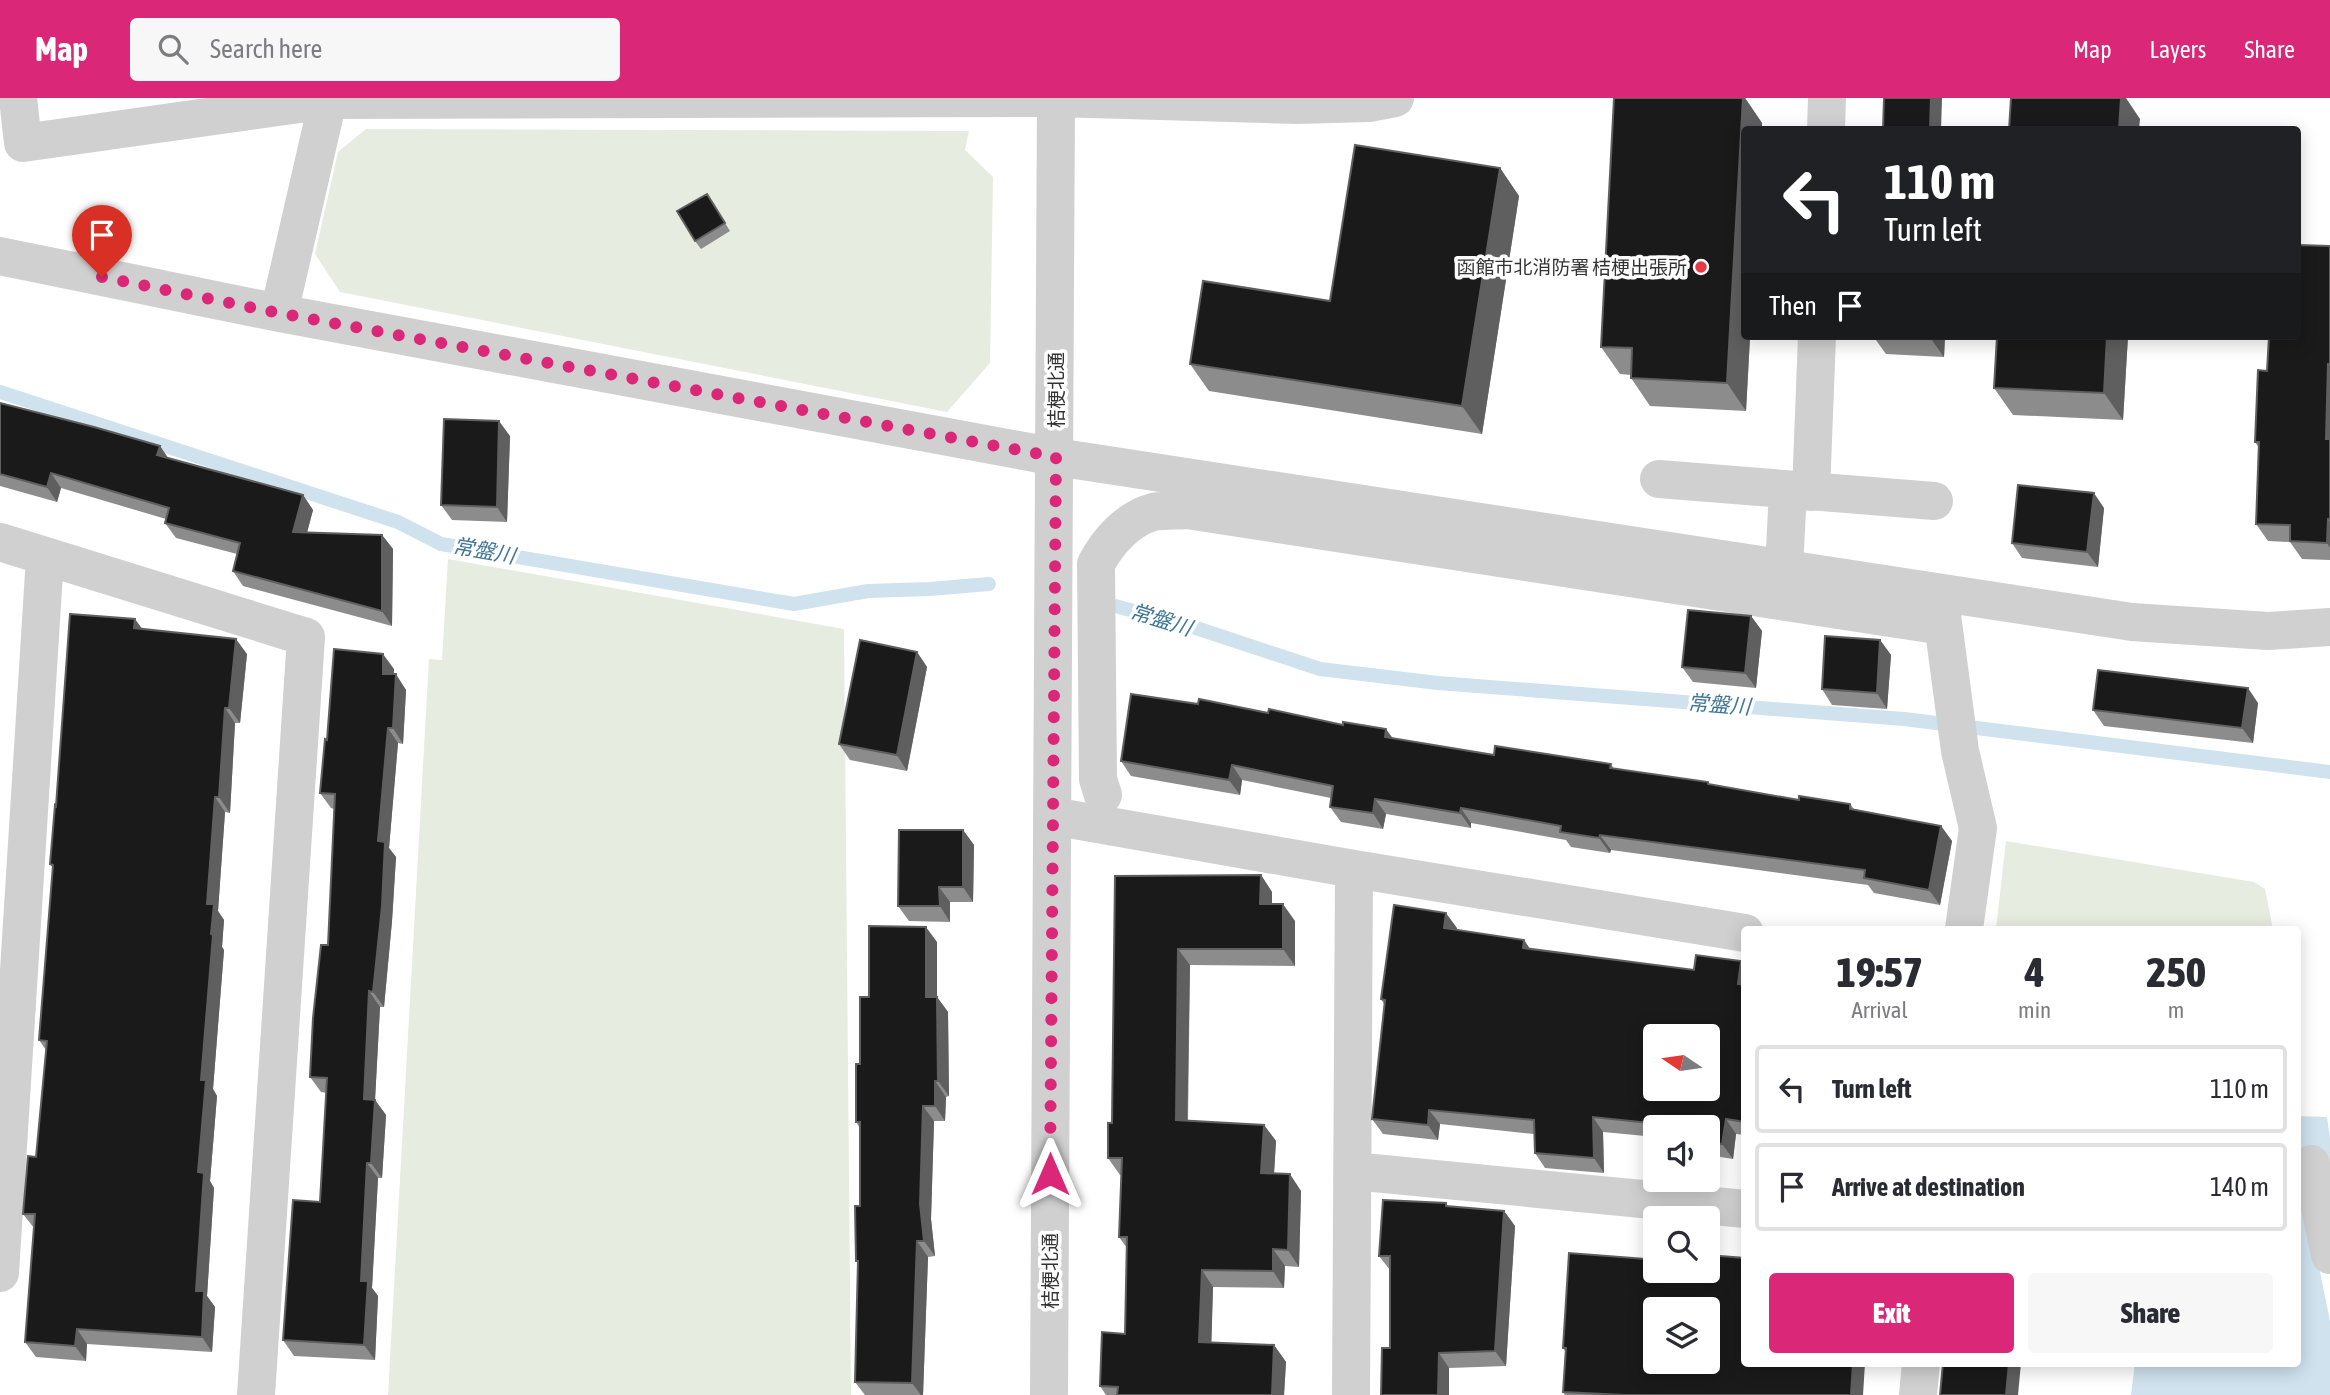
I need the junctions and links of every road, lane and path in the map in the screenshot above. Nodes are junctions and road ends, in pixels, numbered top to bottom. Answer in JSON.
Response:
{"nodes":[{"id":1,"x":18,"y":98,"type":"edge"},
{"id":2,"x":1056,"y":98,"type":"edge"},
{"id":3,"x":1395,"y":98,"type":"edge"},
{"id":4,"x":1827,"y":98,"type":"edge"},
{"id":5,"x":328,"y":99,"type":"edge"},
{"id":6,"x":1826,"y":126,"type":"edge"},
{"id":7,"x":0,"y":256,"type":"edge"},
{"id":8,"x":279,"y":313,"type":"junction"},
{"id":9,"x":1817,"y":340,"type":"edge"},
{"id":10,"x":1056,"y":457,"type":"junction"},
{"id":11,"x":1659,"y":479,"type":"dead end"},
{"id":12,"x":1799,"y":491,"type":"junction"},
{"id":13,"x":1934,"y":501,"type":"dead end"},
{"id":14,"x":0,"y":542,"type":"edge"},
{"id":15,"x":45,"y":557,"type":"junction"},
{"id":16,"x":1784,"y":569,"type":"junction"},
{"id":17,"x":1941,"y":610,"type":"junction"},
{"id":18,"x":2330,"y":627,"type":"edge"},
{"id":19,"x":1103,"y":795,"type":"dead end"},
{"id":20,"x":1052,"y":816,"type":"junction"},
{"id":21,"x":1354,"y":869,"type":"junction"},
{"id":22,"x":1965,"y":926,"type":"edge"},
{"id":23,"x":1741,"y":932,"type":"edge"},
{"id":24,"x":2311,"y":1164,"type":"dead end"},
{"id":25,"x":1353,"y":1171,"type":"junction"},
{"id":26,"x":1741,"y":1209,"type":"edge"},
{"id":27,"x":2330,"y":1255,"type":"edge"},
{"id":28,"x":0,"y":1273,"type":"edge"},
{"id":29,"x":1921,"y":1367,"type":"edge"},
{"id":30,"x":256,"y":1395,"type":"edge"},
{"id":31,"x":1049,"y":1395,"type":"edge"},
{"id":32,"x":1351,"y":1395,"type":"edge"},
{"id":33,"x":1919,"y":1395,"type":"edge"}],
"edges":[{"from":1,"to":5,"type":"street"},
{"from":2,"to":3,"type":"street"},
{"from":2,"to":5,"type":"street"},
{"from":2,"to":10,"type":"street","name":"桔梗北通"},
{"from":4,"to":6,"type":"street"},
{"from":5,"to":8,"type":"street"},
{"from":7,"to":8,"type":"street"},
{"from":8,"to":10,"type":"street"},
{"from":9,"to":12,"type":"street"},
{"from":10,"to":16,"type":"street"},
{"from":10,"to":20,"type":"street","name":"桔梗北通"},
{"from":11,"to":12,"type":"street"},
{"from":12,"to":13,"type":"street"},
{"from":12,"to":16,"type":"street"},
{"from":14,"to":15,"type":"street"},
{"from":15,"to":28,"type":"street"},
{"from":15,"to":30,"type":"street"},
{"from":16,"to":17,"type":"street"},
{"from":17,"to":18,"type":"street"},
{"from":17,"to":19,"type":"street"},
{"from":17,"to":22,"type":"street"},
{"from":20,"to":21,"type":"street"},
{"from":20,"to":31,"type":"street","name":"桔梗北通"},
{"from":21,"to":23,"type":"street"},
{"from":21,"to":25,"type":"street"},
{"from":24,"to":27,"type":"street"},
{"from":25,"to":26,"type":"street"},
{"from":25,"to":32,"type":"street"},
{"from":29,"to":33,"type":"street"}]}
